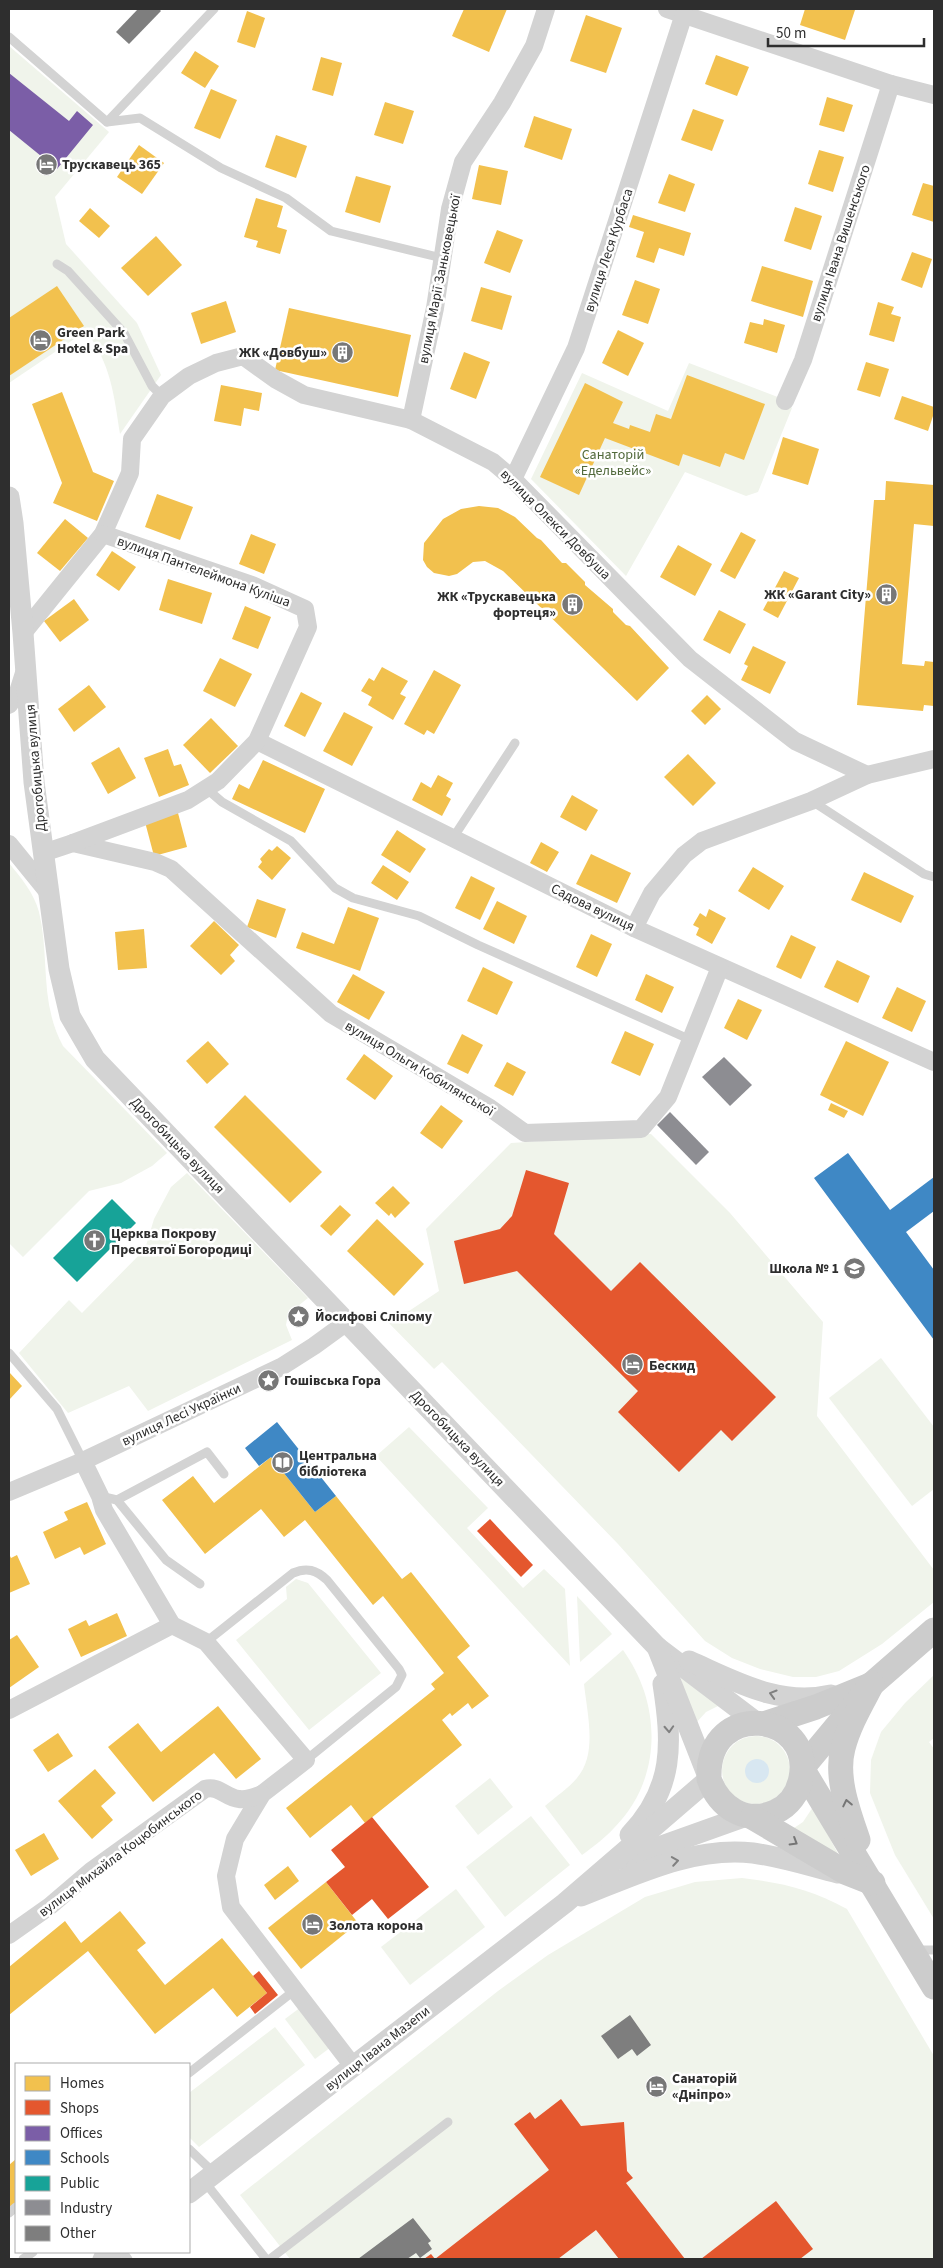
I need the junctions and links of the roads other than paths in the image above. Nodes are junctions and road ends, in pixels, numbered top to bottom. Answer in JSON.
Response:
{"nodes":[{"id":1,"x":214,"y":9,"type":"edge"},
{"id":2,"x":546,"y":9,"type":"edge"},
{"id":3,"x":676,"y":11,"type":"edge"},
{"id":4,"x":9,"y":37,"type":"edge"},
{"id":5,"x":891,"y":84,"type":"junction"},
{"id":6,"x":934,"y":95,"type":"edge"},
{"id":7,"x":107,"y":122,"type":"junction"},
{"id":8,"x":442,"y":258,"type":"junction"},
{"id":9,"x":57,"y":264,"type":"dead end"},
{"id":10,"x":162,"y":396,"type":"junction"},
{"id":11,"x":785,"y":401,"type":"dead end"},
{"id":12,"x":411,"y":420,"type":"junction"},
{"id":13,"x":513,"y":479,"type":"junction"},
{"id":14,"x":9,"y":496,"type":"edge"},
{"id":15,"x":103,"y":534,"type":"junction"},
{"id":16,"x":24,"y":633,"type":"junction"},
{"id":17,"x":26,"y":668,"type":"junction"},
{"id":18,"x":9,"y":705,"type":"edge"},
{"id":19,"x":257,"y":741,"type":"junction"},
{"id":20,"x":515,"y":743,"type":"dead end"},
{"id":21,"x":934,"y":759,"type":"edge"},
{"id":22,"x":867,"y":775,"type":"junction"},
{"id":23,"x":206,"y":789,"type":"junction"},
{"id":24,"x":811,"y":801,"type":"junction"},
{"id":25,"x":453,"y":838,"type":"junction"},
{"id":26,"x":73,"y":843,"type":"junction"},
{"id":27,"x":9,"y":844,"type":"edge"},
{"id":28,"x":43,"y":853,"type":"junction"},
{"id":29,"x":934,"y":877,"type":"edge"},
{"id":30,"x":48,"y":892,"type":"junction"},
{"id":31,"x":634,"y":928,"type":"junction"},
{"id":32,"x":720,"y":966,"type":"junction"},
{"id":33,"x":691,"y":1040,"type":"junction"},
{"id":34,"x":934,"y":1062,"type":"edge"},
{"id":35,"x":347,"y":1322,"type":"junction"},
{"id":36,"x":9,"y":1353,"type":"edge"},
{"id":37,"x":83,"y":1461,"type":"junction"},
{"id":38,"x":224,"y":1474,"type":"dead end"},
{"id":39,"x":9,"y":1492,"type":"edge"},
{"id":40,"x":109,"y":1498,"type":"junction"},
{"id":41,"x":200,"y":1584,"type":"dead end"},
{"id":42,"x":172,"y":1625,"type":"junction"},
{"id":43,"x":934,"y":1630,"type":"edge"},
{"id":44,"x":206,"y":1642,"type":"junction"},
{"id":45,"x":657,"y":1646,"type":"junction"},
{"id":46,"x":872,"y":1684,"type":"junction"},
{"id":47,"x":9,"y":1710,"type":"edge"},
{"id":48,"x":761,"y":1723,"type":"junction"},
{"id":49,"x":306,"y":1760,"type":"junction"},
{"id":50,"x":803,"y":1769,"type":"junction"},
{"id":51,"x":709,"y":1778,"type":"junction"},
{"id":52,"x":262,"y":1794,"type":"junction"},
{"id":53,"x":749,"y":1816,"type":"junction"},
{"id":54,"x":872,"y":1883,"type":"junction"},
{"id":55,"x":564,"y":1903,"type":"junction"},
{"id":56,"x":9,"y":1935,"type":"edge"},
{"id":57,"x":923,"y":1950,"type":"edge"},
{"id":58,"x":934,"y":1988,"type":"edge"},
{"id":59,"x":295,"y":1990,"type":"junction"},
{"id":60,"x":353,"y":2066,"type":"junction"},
{"id":61,"x":190,"y":2072,"type":"edge"},
{"id":62,"x":448,"y":2122,"type":"dead end"},
{"id":63,"x":190,"y":2151,"type":"edge"},
{"id":64,"x":203,"y":2182,"type":"edge"},
{"id":65,"x":266,"y":2259,"type":"edge"},
{"id":66,"x":270,"y":2259,"type":"edge"}],
"edges":[{"from":1,"to":7,"type":"lane"},
{"from":2,"to":8,"type":"street","name":"вулиця Марії Заньковецької"},
{"from":3,"to":5,"type":"street"},
{"from":3,"to":13,"type":"street","name":"вулиця Леся Курбаса"},
{"from":4,"to":7,"type":"lane"},
{"from":5,"to":6,"type":"street"},
{"from":5,"to":11,"type":"street","name":"вулиця Івана Вишенського"},
{"from":7,"to":8,"type":"lane"},
{"from":8,"to":12,"type":"street","name":"вулиця Марії Заньковецької"},
{"from":9,"to":10,"type":"lane"},
{"from":10,"to":12,"type":"street","name":"вулиця Олекси Довбуша"},
{"from":10,"to":15,"type":"street","name":"вулиця Олекси Довбуша"},
{"from":12,"to":13,"type":"street","name":"вулиця Олекси Довбуша"},
{"from":13,"to":22,"type":"street","name":"вулиця Олекси Довбуша"},
{"from":14,"to":16,"type":"street","name":"Дрогобицька вулиця"},
{"from":15,"to":16,"type":"street","name":"вулиця Олекси Довбуша"},
{"from":15,"to":19,"type":"street","name":"вулиця Пантелеймона Куліша"},
{"from":16,"to":17,"type":"street","name":"Дрогобицька вулиця"},
{"from":17,"to":18,"type":"street"},
{"from":17,"to":28,"type":"street","name":"Дрогобицька вулиця"},
{"from":19,"to":23,"type":"street","name":"вулиця Пантелеймона Куліша"},
{"from":19,"to":25,"type":"street","name":"Садова вулиця"},
{"from":20,"to":25,"type":"lane"},
{"from":21,"to":22,"type":"street"},
{"from":22,"to":24,"type":"street"},
{"from":23,"to":26,"type":"street","name":"вулиця Пантелеймона Куліша"},
{"from":23,"to":33,"type":"lane"},
{"from":24,"to":29,"type":"lane"},
{"from":24,"to":31,"type":"street"},
{"from":25,"to":31,"type":"street","name":"Садова вулиця"},
{"from":26,"to":28,"type":"street","name":"вулиця Пантелеймона Куліша"},
{"from":26,"to":33,"type":"street","name":"вулиця Ольги Кобилянської"},
{"from":27,"to":30,"type":"street"},
{"from":28,"to":30,"type":"street","name":"Дрогобицька вулиця"},
{"from":30,"to":35,"type":"street","name":"Дрогобицька вулиця"},
{"from":31,"to":32,"type":"street","name":"Садова вулиця"},
{"from":32,"to":33,"type":"street","name":"вулиця Ольги Кобилянської"},
{"from":32,"to":34,"type":"street","name":"Садова вулиця"},
{"from":35,"to":37,"type":"street","name":"вулиця Лесі Українки"},
{"from":35,"to":45,"type":"street","name":"Дрогобицька вулиця"},
{"from":36,"to":37,"type":"lane"},
{"from":37,"to":39,"type":"street","name":"вулиця Лесі Українки"},
{"from":37,"to":40,"type":"street"},
{"from":38,"to":40,"type":"lane"},
{"from":40,"to":41,"type":"lane"},
{"from":40,"to":42,"type":"street"},
{"from":42,"to":44,"type":"street"},
{"from":42,"to":47,"type":"street"},
{"from":43,"to":46,"type":"main road"},
{"from":44,"to":49,"type":"street"},
{"from":44,"to":49,"type":"lane"},
{"from":46,"to":45,"type":"street","one_way":true},
{"from":45,"to":48,"type":"street"},
{"from":45,"to":51,"type":"street"},
{"from":45,"to":55,"type":"street","one_way":true},
{"from":46,"to":48,"type":"main road"},
{"from":46,"to":50,"type":"main road"},
{"from":54,"to":46,"type":"main road","one_way":true},
{"from":48,"to":50,"type":"main road"},
{"from":48,"to":51,"type":"main road"},
{"from":49,"to":52,"type":"street"},
{"from":50,"to":53,"type":"main road"},
{"from":50,"to":54,"type":"main road"},
{"from":51,"to":53,"type":"main road"},
{"from":51,"to":55,"type":"street"},
{"from":52,"to":56,"type":"street","name":"вулиця Михайла Коцюбинського"},
{"from":52,"to":59,"type":"street"},
{"from":53,"to":54,"type":"main road","one_way":true},
{"from":53,"to":55,"type":"street"},
{"from":55,"to":54,"type":"street","one_way":true},
{"from":54,"to":57,"type":"main road"},
{"from":55,"to":60,"type":"street","name":"вулиця Івана Мазепи"},
{"from":57,"to":58,"type":"main road"},
{"from":59,"to":60,"type":"street"},
{"from":59,"to":61,"type":"lane"},
{"from":60,"to":64,"type":"street","name":"вулиця Івана Мазепи"},
{"from":62,"to":66,"type":"lane"},
{"from":63,"to":64,"type":"lane"},
{"from":64,"to":65,"type":"lane"}]}
